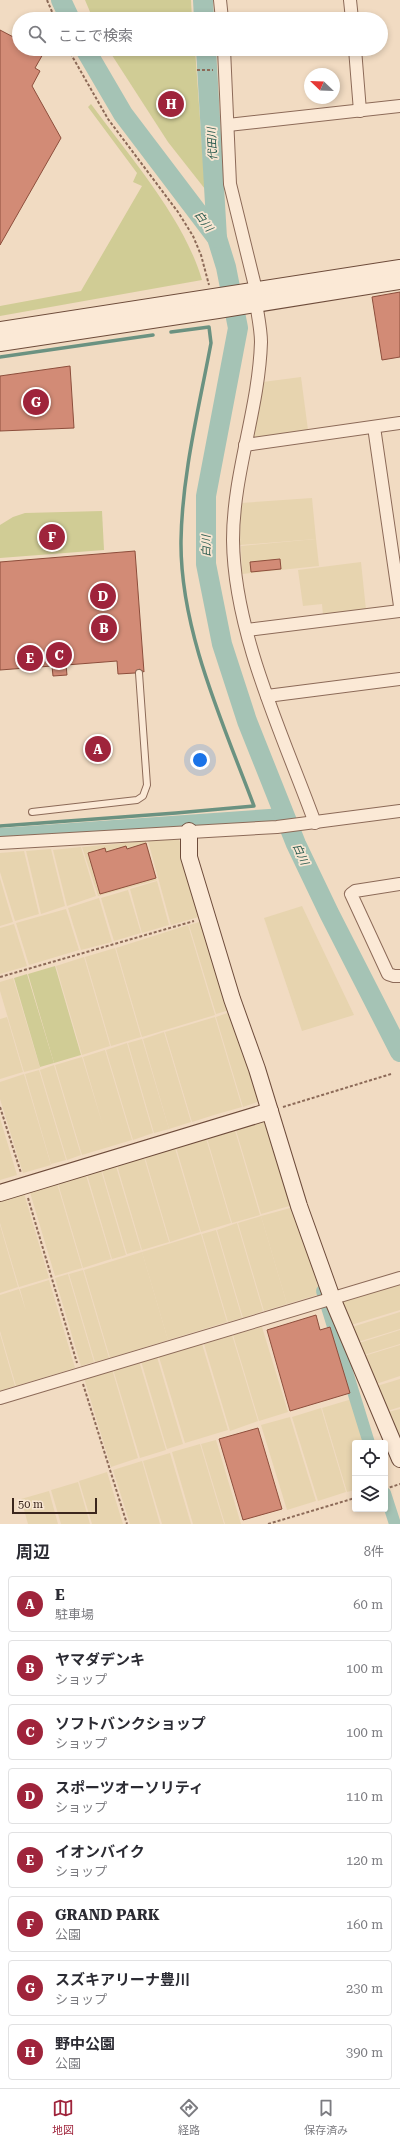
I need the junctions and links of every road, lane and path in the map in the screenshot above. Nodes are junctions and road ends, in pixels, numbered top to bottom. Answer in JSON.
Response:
{"nodes":[{"id":1,"x":47,"y":0,"type":"edge"},
{"id":2,"x":220,"y":0,"type":"edge"},
{"id":3,"x":350,"y":0,"type":"edge"},
{"id":4,"x":52,"y":12,"type":"edge"},
{"id":5,"x":221,"y":12,"type":"edge"},
{"id":6,"x":351,"y":12,"type":"edge"},
{"id":7,"x":72,"y":56,"type":"edge"},
{"id":8,"x":224,"y":56,"type":"edge"},
{"id":9,"x":356,"y":56,"type":"edge"},
{"id":10,"x":197,"y":70,"type":"dead end"},
{"id":11,"x":213,"y":70,"type":"dead end"},
{"id":12,"x":400,"y":106,"type":"edge"},
{"id":13,"x":360,"y":111,"type":"junction"},
{"id":14,"x":228,"y":126,"type":"junction"},
{"id":15,"x":400,"y":268,"type":"edge"},
{"id":16,"x":400,"y":281,"type":"edge"},
{"id":17,"x":251,"y":298,"type":"junction"},
{"id":18,"x":214,"y":301,"type":"junction"},
{"id":19,"x":0,"y":330,"type":"edge"},
{"id":20,"x":72,"y":332,"type":"junction"},
{"id":21,"x":0,"y":342,"type":"edge"},
{"id":22,"x":0,"y":352,"type":"edge"},
{"id":23,"x":400,"y":423,"type":"edge"},
{"id":24,"x":374,"y":427,"type":"junction"},
{"id":25,"x":245,"y":445,"type":"junction"},
{"id":26,"x":400,"y":606,"type":"edge"},
{"id":27,"x":400,"y":611,"type":"edge"},
{"id":28,"x":248,"y":630,"type":"junction"},
{"id":29,"x":140,"y":673,"type":"dead end"},
{"id":30,"x":400,"y":679,"type":"edge"},
{"id":31,"x":267,"y":696,"type":"junction"},
{"id":32,"x":400,"y":811,"type":"edge"},
{"id":33,"x":32,"y":812,"type":"dead end"},
{"id":34,"x":309,"y":824,"type":"junction"},
{"id":35,"x":189,"y":831,"type":"junction"},
{"id":36,"x":0,"y":843,"type":"edge"},
{"id":37,"x":400,"y":884,"type":"edge"},
{"id":38,"x":207,"y":917,"type":"junction"},
{"id":39,"x":400,"y":976,"type":"edge"},
{"id":40,"x":0,"y":977,"type":"edge"},
{"id":41,"x":392,"y":1074,"type":"dead end"},
{"id":42,"x":0,"y":1107,"type":"edge"},
{"id":43,"x":266,"y":1112,"type":"junction"},
{"id":44,"x":24,"y":1185,"type":"junction"},
{"id":45,"x":0,"y":1193,"type":"edge"},
{"id":46,"x":400,"y":1278,"type":"edge"},
{"id":47,"x":327,"y":1300,"type":"junction"},
{"id":48,"x":80,"y":1374,"type":"junction"},
{"id":49,"x":0,"y":1398,"type":"edge"},
{"id":50,"x":400,"y":1459,"type":"edge"},
{"id":51,"x":400,"y":1484,"type":"edge"},
{"id":52,"x":388,"y":1488,"type":"edge"},
{"id":53,"x":352,"y":1499,"type":"edge"},
{"id":54,"x":127,"y":1524,"type":"edge"},
{"id":55,"x":268,"y":1524,"type":"edge"}],
"edges":[{"from":1,"to":4,"type":"path"},
{"from":2,"to":5,"type":"street"},
{"from":3,"to":6,"type":"street"},
{"from":7,"to":18,"type":"path"},
{"from":8,"to":14,"type":"street"},
{"from":9,"to":13,"type":"street"},
{"from":10,"to":11,"type":"path"},
{"from":12,"to":13,"type":"street"},
{"from":13,"to":14,"type":"street"},
{"from":14,"to":17,"type":"street"},
{"from":15,"to":17,"type":"street"},
{"from":16,"to":17,"type":"street"},
{"from":17,"to":18,"type":"street"},
{"from":17,"to":25,"type":"street"},
{"from":18,"to":19,"type":"street"},
{"from":18,"to":20,"type":"street"},
{"from":20,"to":21,"type":"street"},
{"from":20,"to":22,"type":"street"},
{"from":23,"to":24,"type":"street"},
{"from":24,"to":25,"type":"street"},
{"from":24,"to":26,"type":"street"},
{"from":25,"to":28,"type":"street"},
{"from":27,"to":28,"type":"street"},
{"from":28,"to":31,"type":"street"},
{"from":29,"to":33,"type":"lane"},
{"from":30,"to":31,"type":"street"},
{"from":31,"to":34,"type":"street"},
{"from":32,"to":34,"type":"street"},
{"from":34,"to":35,"type":"street"},
{"from":35,"to":36,"type":"street"},
{"from":35,"to":38,"type":"street"},
{"from":37,"to":39,"type":"street"},
{"from":38,"to":40,"type":"path"},
{"from":38,"to":43,"type":"street"},
{"from":41,"to":43,"type":"path"},
{"from":42,"to":44,"type":"path"},
{"from":43,"to":44,"type":"street"},
{"from":43,"to":47,"type":"street"},
{"from":44,"to":45,"type":"street"},
{"from":44,"to":48,"type":"path"},
{"from":46,"to":47,"type":"street"},
{"from":47,"to":48,"type":"street"},
{"from":47,"to":50,"type":"street"},
{"from":48,"to":49,"type":"street"},
{"from":48,"to":54,"type":"path"},
{"from":51,"to":52,"type":"path"},
{"from":53,"to":55,"type":"path"}]}
